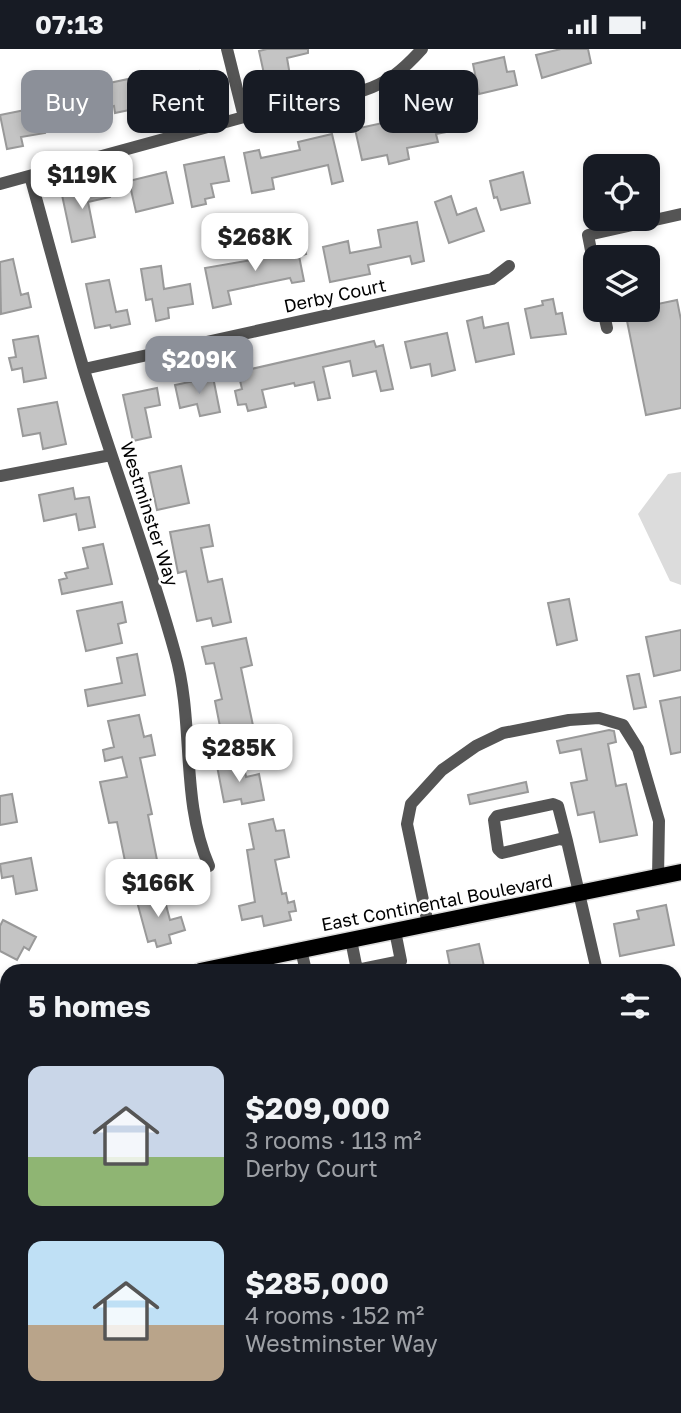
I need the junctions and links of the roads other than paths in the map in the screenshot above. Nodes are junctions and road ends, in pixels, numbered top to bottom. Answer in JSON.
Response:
{"nodes":[{"id":1,"x":227,"y":49,"type":"edge"},
{"id":2,"x":422,"y":49,"type":"edge"},
{"id":3,"x":365,"y":91,"type":"edge"},
{"id":4,"x":243,"y":113,"type":"edge"},
{"id":5,"x":243,"y":117,"type":"edge"},
{"id":6,"x":30,"y":176,"type":"junction"},
{"id":7,"x":0,"y":184,"type":"edge"},
{"id":8,"x":680,"y":218,"type":"edge"},
{"id":9,"x":590,"y":245,"type":"edge"},
{"id":10,"x":509,"y":266,"type":"dead end"},
{"id":11,"x":606,"y":322,"type":"edge"},
{"id":12,"x":607,"y":328,"type":"dead end"},
{"id":13,"x":84,"y":369,"type":"junction"},
{"id":14,"x":111,"y":455,"type":"junction"},
{"id":15,"x":0,"y":476,"type":"edge"},
{"id":16,"x":567,"y":841,"type":"junction"},
{"id":17,"x":209,"y":866,"type":"dead end"},
{"id":18,"x":681,"y":872,"type":"edge"},
{"id":19,"x":658,"y":877,"type":"junction"},
{"id":20,"x":581,"y":894,"type":"junction"},
{"id":21,"x":428,"y":924,"type":"junction"},
{"id":22,"x":395,"y":931,"type":"junction"},
{"id":23,"x":351,"y":940,"type":"junction"},
{"id":24,"x":301,"y":950,"type":"junction"},
{"id":25,"x":234,"y":964,"type":"edge"},
{"id":26,"x":304,"y":964,"type":"edge"},
{"id":27,"x":356,"y":964,"type":"edge"},
{"id":28,"x":388,"y":964,"type":"edge"},
{"id":29,"x":596,"y":964,"type":"edge"}],
"edges":[{"from":1,"to":4,"type":"street"},
{"from":2,"to":3,"type":"street"},
{"from":5,"to":6,"type":"street"},
{"from":6,"to":7,"type":"street"},
{"from":6,"to":13,"type":"street","name":"Westminster Way"},
{"from":8,"to":9,"type":"street"},
{"from":10,"to":13,"type":"street","name":"Derby Court"},
{"from":11,"to":12,"type":"street"},
{"from":13,"to":14,"type":"street","name":"Westminster Way"},
{"from":14,"to":15,"type":"street"},
{"from":14,"to":17,"type":"street","name":"Westminster Way"},
{"from":16,"to":16,"type":"street"},
{"from":16,"to":20,"type":"street"},
{"from":18,"to":19,"type":"main road","name":"East Continental Boulevard"},
{"from":19,"to":20,"type":"main road","name":"East Continental Boulevard"},
{"from":19,"to":21,"type":"street"},
{"from":20,"to":21,"type":"main road","name":"East Continental Boulevard"},
{"from":20,"to":29,"type":"street"},
{"from":21,"to":22,"type":"main road","name":"East Continental Boulevard"},
{"from":22,"to":23,"type":"main road","name":"East Continental Boulevard"},
{"from":22,"to":28,"type":"street"},
{"from":23,"to":24,"type":"main road","name":"East Continental Boulevard"},
{"from":23,"to":27,"type":"street"},
{"from":24,"to":25,"type":"main road","name":"East Continental Boulevard"},
{"from":24,"to":26,"type":"street"}]}
